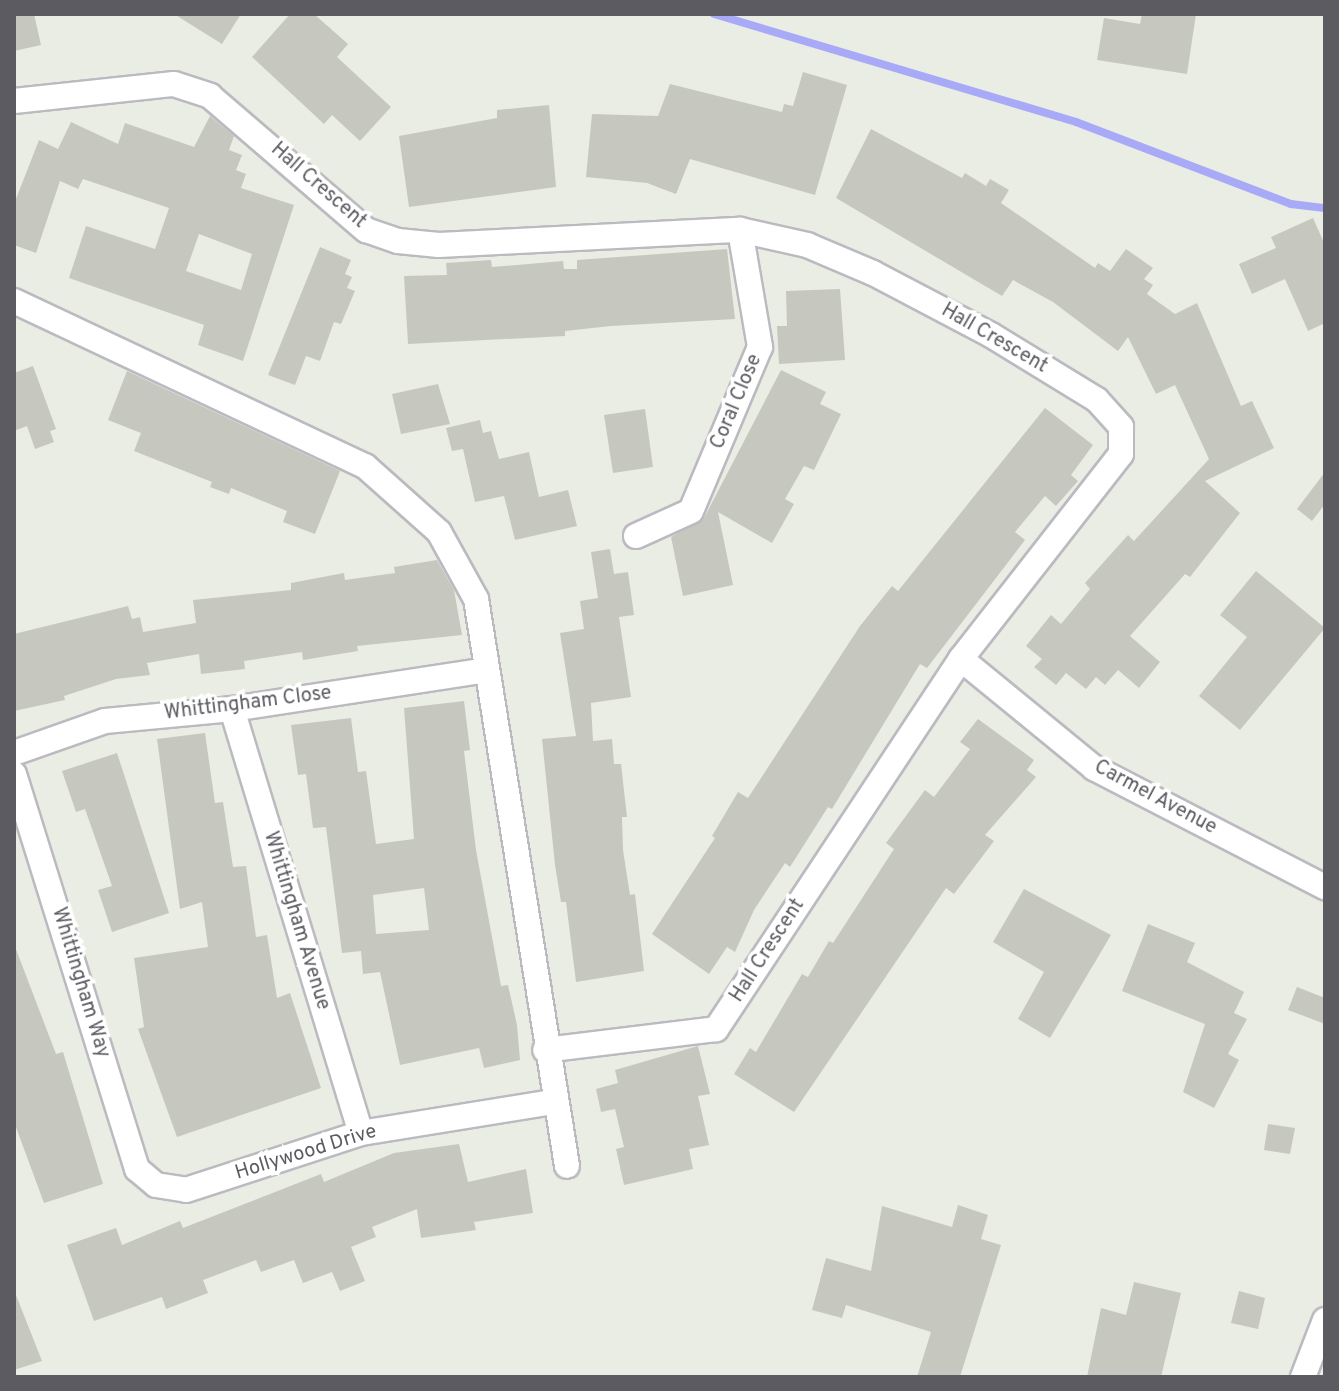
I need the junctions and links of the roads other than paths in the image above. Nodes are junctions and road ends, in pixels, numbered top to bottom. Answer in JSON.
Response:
{"nodes":[{"id":1,"x":14,"y":101,"type":"edge"},
{"id":2,"x":740,"y":230,"type":"junction"},
{"id":3,"x":16,"y":307,"type":"edge"},
{"id":4,"x":636,"y":536,"type":"dead end"},
{"id":5,"x":961,"y":659,"type":"junction"},
{"id":6,"x":486,"y":670,"type":"junction"},
{"id":7,"x":232,"y":709,"type":"junction"},
{"id":8,"x":14,"y":753,"type":"edge"},
{"id":9,"x":14,"y":774,"type":"edge"},
{"id":10,"x":1325,"y":887,"type":"edge"},
{"id":11,"x":545,"y":1050,"type":"junction"},
{"id":12,"x":553,"y":1102,"type":"junction"},
{"id":13,"x":361,"y":1133,"type":"junction"},
{"id":14,"x":567,"y":1166,"type":"dead end"},
{"id":15,"x":156,"y":1185,"type":"joint"},
{"id":16,"x":1325,"y":1320,"type":"edge"},
{"id":17,"x":1303,"y":1377,"type":"edge"}],
"edges":[{"from":1,"to":2,"type":"street","name":"Hall Crescent"},
{"from":2,"to":4,"type":"street","name":"Coral Close"},
{"from":2,"to":5,"type":"street","name":"Hall Crescent"},
{"from":3,"to":6,"type":"street"},
{"from":5,"to":10,"type":"street","name":"Carmel Avenue"},
{"from":5,"to":11,"type":"street","name":"Hall Crescent"},
{"from":6,"to":7,"type":"street","name":"Whittingham Close"},
{"from":6,"to":11,"type":"street"},
{"from":7,"to":8,"type":"street","name":"Whittingham Close"},
{"from":7,"to":13,"type":"street","name":"Whittingham Avenue"},
{"from":9,"to":15,"type":"street","name":"Whittingham Way"},
{"from":11,"to":12,"type":"street"},
{"from":12,"to":13,"type":"street","name":"Hollywood Drive"},
{"from":12,"to":14,"type":"street"},
{"from":13,"to":15,"type":"street","name":"Hollywood Drive"},
{"from":16,"to":17,"type":"street"}]}
